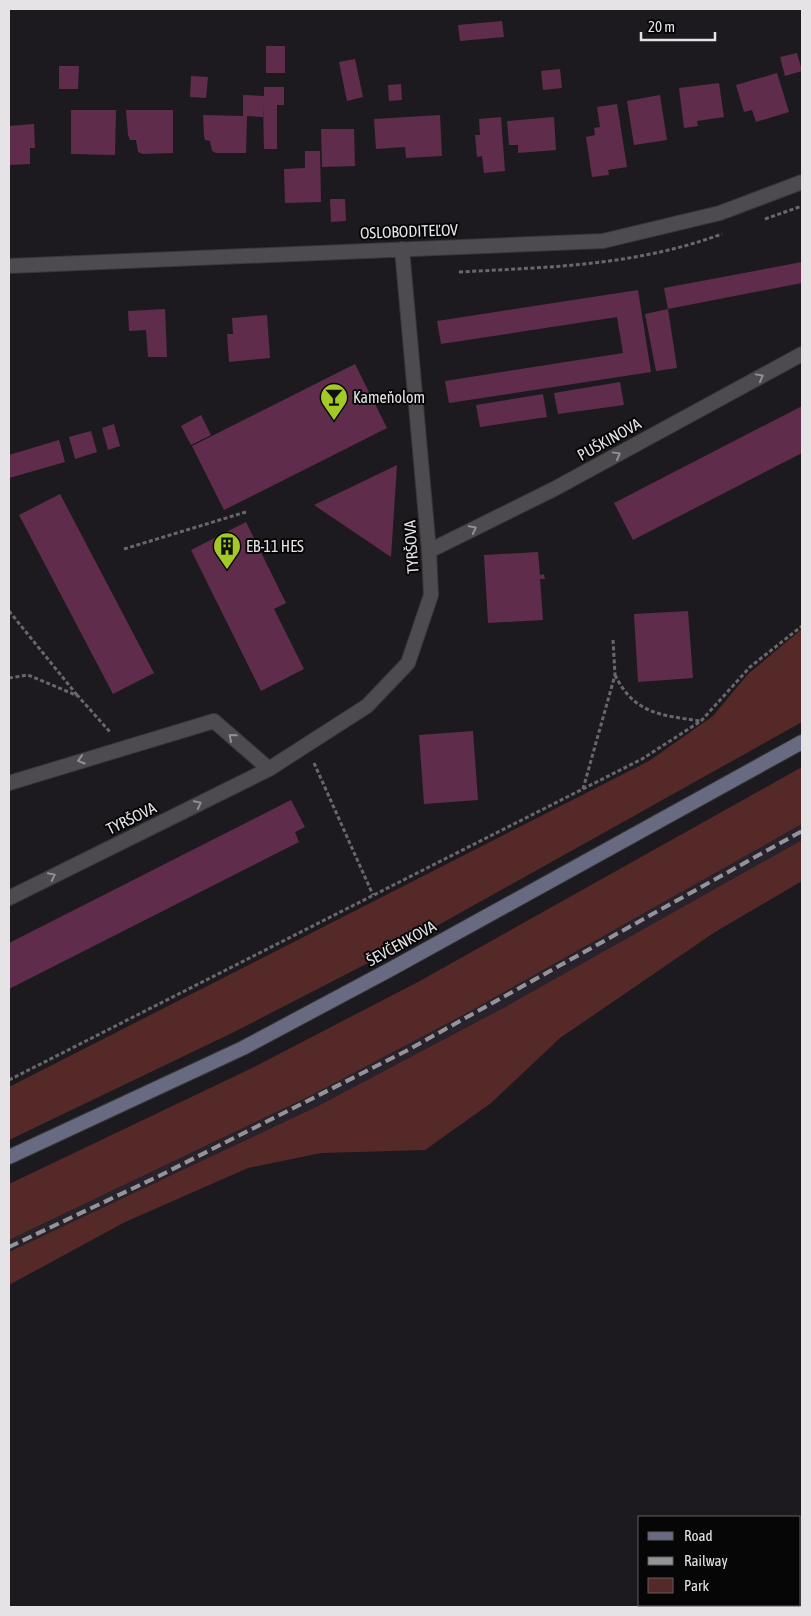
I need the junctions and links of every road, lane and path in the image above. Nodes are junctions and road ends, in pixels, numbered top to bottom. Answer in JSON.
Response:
{"nodes":[{"id":1,"x":802,"y":182,"type":"edge"},
{"id":2,"x":402,"y":249,"type":"junction"},
{"id":3,"x":9,"y":266,"type":"edge"},
{"id":4,"x":802,"y":354,"type":"edge"},
{"id":5,"x":246,"y":512,"type":"dead end"},
{"id":6,"x":124,"y":550,"type":"dead end"},
{"id":7,"x":429,"y":551,"type":"junction"},
{"id":8,"x":9,"y":612,"type":"edge"},
{"id":9,"x":802,"y":626,"type":"edge"},
{"id":10,"x":613,"y":639,"type":"dead end"},
{"id":11,"x":615,"y":675,"type":"junction"},
{"id":12,"x":9,"y":678,"type":"edge"},
{"id":13,"x":78,"y":696,"type":"junction"},
{"id":14,"x":701,"y":721,"type":"junction"},
{"id":15,"x":802,"y":742,"type":"edge"},
{"id":16,"x":306,"y":745,"type":"junction"},
{"id":17,"x":124,"y":748,"type":"junction"},
{"id":18,"x":269,"y":769,"type":"junction"},
{"id":19,"x":9,"y":782,"type":"edge"},
{"id":20,"x":583,"y":790,"type":"junction"},
{"id":21,"x":373,"y":895,"type":"junction"},
{"id":22,"x":9,"y":898,"type":"edge"},
{"id":23,"x":9,"y":1080,"type":"edge"},
{"id":24,"x":9,"y":1158,"type":"edge"}],
"edges":[{"from":1,"to":2,"type":"street","name":"OSLOBODITEĽOV"},
{"from":2,"to":3,"type":"street","name":"OSLOBODITEĽOV"},
{"from":2,"to":7,"type":"street","name":"TYRŠOVA"},
{"from":7,"to":4,"type":"street","name":"PUŠKINOVA","one_way":true},
{"from":5,"to":6,"type":"path"},
{"from":7,"to":16,"type":"street","name":"TYRŠOVA"},
{"from":8,"to":13,"type":"path"},
{"from":9,"to":14,"type":"path"},
{"from":10,"to":11,"type":"path"},
{"from":11,"to":14,"type":"path"},
{"from":11,"to":20,"type":"path"},
{"from":12,"to":13,"type":"path"},
{"from":13,"to":17,"type":"path"},
{"from":14,"to":20,"type":"path"},
{"from":15,"to":24,"type":"main road","name":"ŠEVČENKOVA"},
{"from":16,"to":18,"type":"street","name":"TYRŠOVA"},
{"from":16,"to":21,"type":"path"},
{"from":18,"to":17,"type":"street","one_way":true},
{"from":17,"to":19,"type":"street","one_way":true},
{"from":22,"to":18,"type":"street","name":"TYRŠOVA","one_way":true},
{"from":20,"to":21,"type":"path"},
{"from":21,"to":23,"type":"path"}]}
